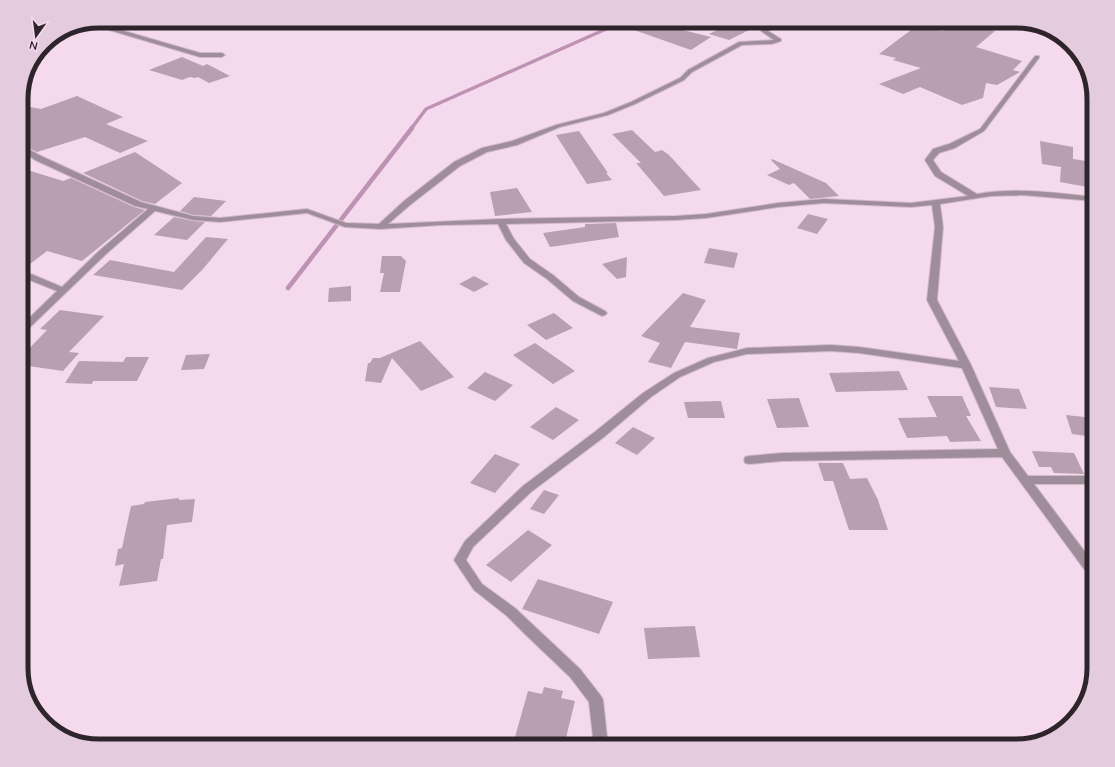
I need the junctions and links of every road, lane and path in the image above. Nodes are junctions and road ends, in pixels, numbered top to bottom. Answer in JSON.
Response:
{"nodes":[{"id":1,"x":110,"y":28,"type":"edge"},
{"id":2,"x":767,"y":28,"type":"edge"},
{"id":3,"x":222,"y":55,"type":"dead end"},
{"id":4,"x":1037,"y":57,"type":"dead end"},
{"id":5,"x":28,"y":152,"type":"edge"},
{"id":6,"x":976,"y":197,"type":"junction"},
{"id":7,"x":1087,"y":198,"type":"edge"},
{"id":8,"x":936,"y":203,"type":"junction"},
{"id":9,"x":154,"y":208,"type":"junction"},
{"id":10,"x":500,"y":221,"type":"junction"},
{"id":11,"x":380,"y":227,"type":"junction"},
{"id":12,"x":28,"y":276,"type":"edge"},
{"id":13,"x":63,"y":290,"type":"junction"},
{"id":14,"x":602,"y":313,"type":"dead end"},
{"id":15,"x":28,"y":324,"type":"edge"},
{"id":16,"x":966,"y":365,"type":"junction"},
{"id":17,"x":1005,"y":453,"type":"junction"},
{"id":18,"x":749,"y":460,"type":"dead end"},
{"id":19,"x":1025,"y":480,"type":"junction"},
{"id":20,"x":1087,"y":480,"type":"edge"},
{"id":21,"x":1087,"y":565,"type":"edge"},
{"id":22,"x":600,"y":739,"type":"edge"}],
"edges":[{"from":1,"to":3,"type":"street"},
{"from":2,"to":11,"type":"street"},
{"from":4,"to":6,"type":"street"},
{"from":5,"to":9,"type":"street"},
{"from":6,"to":7,"type":"street"},
{"from":6,"to":8,"type":"street"},
{"from":8,"to":10,"type":"street"},
{"from":8,"to":16,"type":"street"},
{"from":9,"to":11,"type":"street"},
{"from":9,"to":13,"type":"street"},
{"from":10,"to":11,"type":"street"},
{"from":10,"to":14,"type":"street"},
{"from":12,"to":13,"type":"street"},
{"from":13,"to":15,"type":"street"},
{"from":16,"to":17,"type":"street"},
{"from":16,"to":22,"type":"street"},
{"from":17,"to":18,"type":"street"},
{"from":17,"to":19,"type":"street"},
{"from":19,"to":20,"type":"street"},
{"from":19,"to":21,"type":"street"}]}
